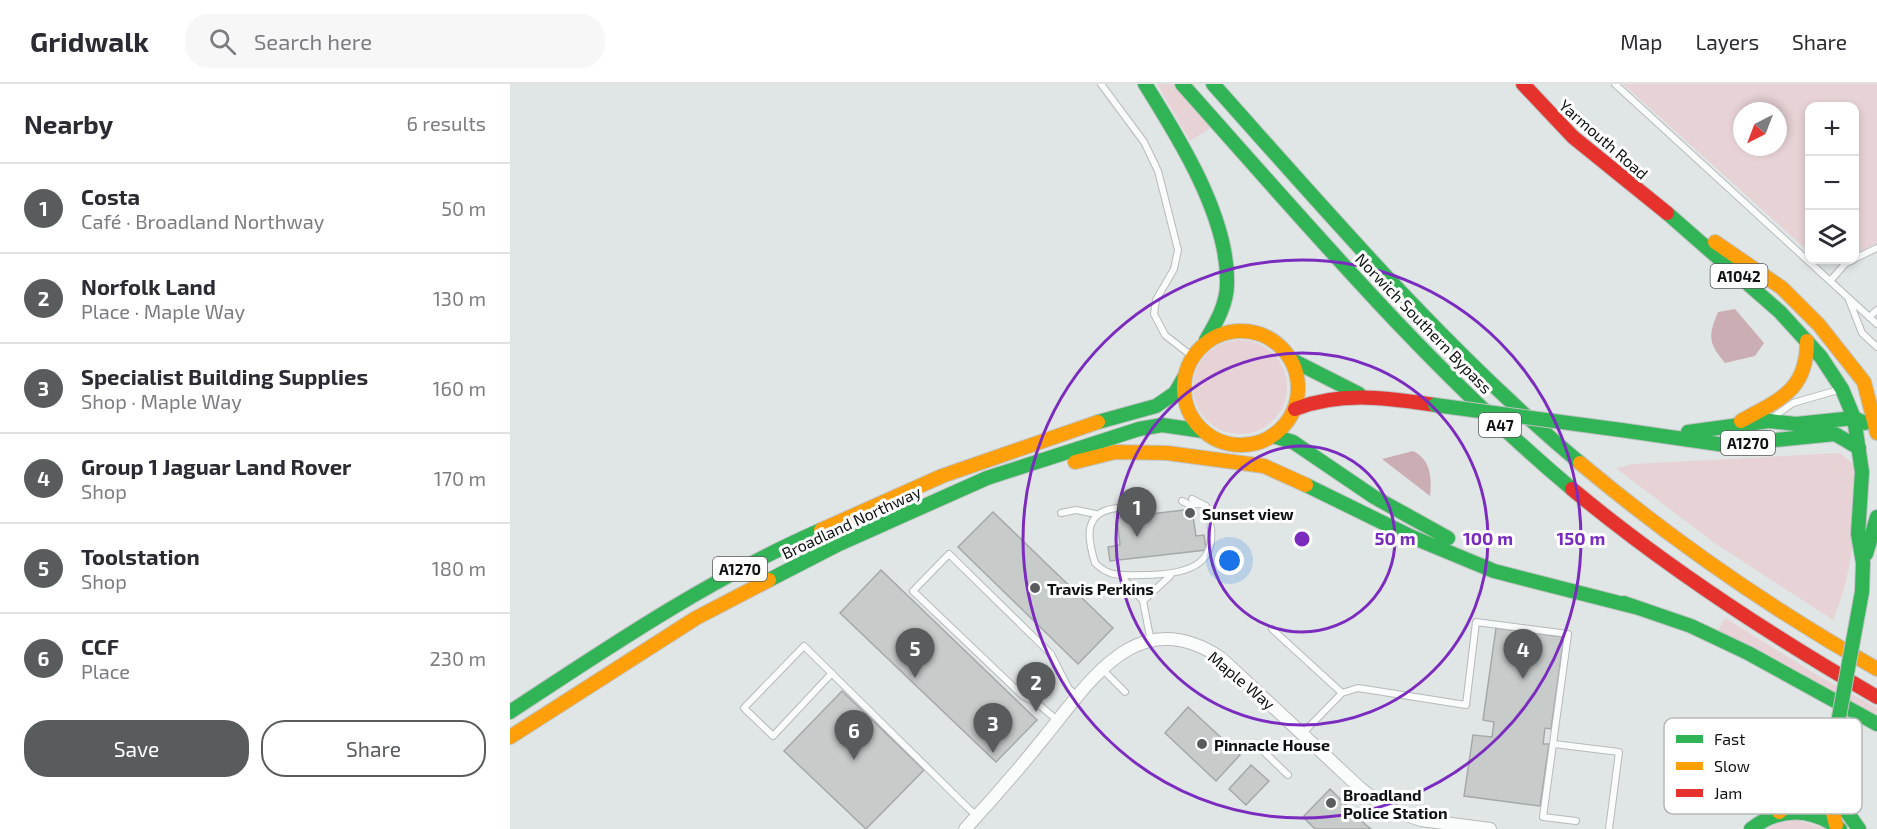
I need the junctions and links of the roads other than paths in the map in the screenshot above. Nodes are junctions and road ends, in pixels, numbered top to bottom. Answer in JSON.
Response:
{"nodes":[{"id":1,"x":1101,"y":84,"type":"edge"},
{"id":2,"x":1145,"y":84,"type":"edge"},
{"id":3,"x":1182,"y":84,"type":"edge"},
{"id":4,"x":1213,"y":84,"type":"edge"},
{"id":5,"x":1523,"y":84,"type":"edge"},
{"id":6,"x":1615,"y":84,"type":"edge"},
{"id":7,"x":1668,"y":214,"type":"junction"},
{"id":8,"x":1877,"y":248,"type":"edge"},
{"id":9,"x":1859,"y":257,"type":"edge"},
{"id":10,"x":1845,"y":264,"type":"edge"},
{"id":11,"x":1830,"y":281,"type":"junction"},
{"id":12,"x":1849,"y":300,"type":"junction"},
{"id":13,"x":1877,"y":310,"type":"edge"},
{"id":14,"x":1869,"y":317,"type":"junction"},
{"id":15,"x":1877,"y":324,"type":"edge"},
{"id":16,"x":1206,"y":340,"type":"junction"},
{"id":17,"x":1807,"y":341,"type":"junction"},
{"id":18,"x":1877,"y":347,"type":"edge"},
{"id":19,"x":1193,"y":357,"type":"junction"},
{"id":20,"x":1292,"y":360,"type":"junction"},
{"id":21,"x":1185,"y":376,"type":"junction"},
{"id":22,"x":1359,"y":394,"type":"junction"},
{"id":23,"x":1862,"y":397,"type":"edge"},
{"id":24,"x":1295,"y":409,"type":"junction"},
{"id":25,"x":1769,"y":421,"type":"junction"},
{"id":26,"x":1731,"y":427,"type":"junction"},
{"id":27,"x":1203,"y":431,"type":"junction"},
{"id":28,"x":1661,"y":434,"type":"junction"},
{"id":29,"x":1835,"y":434,"type":"junction"},
{"id":30,"x":1877,"y":434,"type":"edge"},
{"id":31,"x":1272,"y":436,"type":"junction"},
{"id":32,"x":1858,"y":442,"type":"junction"},
{"id":33,"x":1192,"y":500,"type":"dead end"},
{"id":34,"x":1182,"y":501,"type":"dead end"},
{"id":35,"x":1203,"y":504,"type":"junction"},
{"id":36,"x":1117,"y":508,"type":"dead end"},
{"id":37,"x":914,"y":511,"type":"junction"},
{"id":38,"x":1060,"y":513,"type":"dead end"},
{"id":39,"x":1096,"y":514,"type":"junction"},
{"id":40,"x":1877,"y":517,"type":"edge"},
{"id":41,"x":1877,"y":558,"type":"edge"},
{"id":42,"x":1863,"y":563,"type":"junction"},
{"id":43,"x":1170,"y":575,"type":"junction"},
{"id":44,"x":1122,"y":577,"type":"junction"},
{"id":45,"x":1862,"y":592,"type":"junction"},
{"id":46,"x":1143,"y":601,"type":"junction"},
{"id":47,"x":1635,"y":607,"type":"junction"},
{"id":48,"x":1272,"y":629,"type":"dead end"},
{"id":49,"x":1151,"y":642,"type":"junction"},
{"id":50,"x":1101,"y":669,"type":"junction"},
{"id":51,"x":1877,"y":669,"type":"edge"},
{"id":52,"x":832,"y":673,"type":"junction"},
{"id":53,"x":1125,"y":692,"type":"dead end"},
{"id":54,"x":1342,"y":693,"type":"junction"},
{"id":55,"x":579,"y":694,"type":"junction"},
{"id":56,"x":1077,"y":696,"type":"junction"},
{"id":57,"x":1877,"y":697,"type":"edge"},
{"id":58,"x":510,"y":712,"type":"edge"},
{"id":59,"x":1839,"y":718,"type":"edge"},
{"id":60,"x":1058,"y":721,"type":"junction"},
{"id":61,"x":1877,"y":724,"type":"edge"},
{"id":62,"x":1302,"y":734,"type":"junction"},
{"id":63,"x":510,"y":737,"type":"edge"},
{"id":64,"x":1554,"y":744,"type":"junction"},
{"id":65,"x":510,"y":749,"type":"edge"},
{"id":66,"x":1264,"y":752,"type":"dead end"},
{"id":67,"x":1288,"y":775,"type":"dead end"},
{"id":68,"x":1776,"y":814,"type":"edge"},
{"id":69,"x":1812,"y":814,"type":"edge"},
{"id":70,"x":1849,"y":814,"type":"edge"},
{"id":71,"x":977,"y":816,"type":"junction"},
{"id":72,"x":1576,"y":821,"type":"dead end"},
{"id":73,"x":1838,"y":827,"type":"edge"},
{"id":74,"x":965,"y":829,"type":"edge"},
{"id":75,"x":1490,"y":829,"type":"edge"},
{"id":76,"x":1609,"y":829,"type":"edge"},
{"id":77,"x":1751,"y":829,"type":"edge"},
{"id":78,"x":1859,"y":829,"type":"edge"}],
"edges":[{"from":1,"to":19,"type":"lane"},
{"from":2,"to":16,"type":"highway"},
{"from":3,"to":57,"type":"highway","name":"Norwich Southern Bypass","number":"A47"},
{"from":4,"to":51,"type":"highway","name":"Norwich Southern Bypass","number":"A47"},
{"from":5,"to":7,"type":"highway","name":"Yarmouth Road","number":"A1042"},
{"from":6,"to":11,"type":"lane"},
{"from":7,"to":17,"type":"highway","name":"Yarmouth Road","number":"A1042"},
{"from":7,"to":23,"type":"highway","name":"Yarmouth Road","number":"A1042"},
{"from":8,"to":9,"type":"lane"},
{"from":10,"to":11,"type":"lane"},
{"from":11,"to":12,"type":"lane"},
{"from":12,"to":14,"type":"lane"},
{"from":12,"to":18,"type":"lane"},
{"from":13,"to":14,"type":"lane"},
{"from":14,"to":15,"type":"lane"},
{"from":16,"to":19,"type":"highway"},
{"from":16,"to":20,"type":"highway"},
{"from":17,"to":23,"type":"highway","name":"Yarmouth Road","number":"A1042"},
{"from":17,"to":26,"type":"highway"},
{"from":19,"to":21,"type":"highway"},
{"from":20,"to":22,"type":"highway","number":"A1270"},
{"from":20,"to":24,"type":"highway"},
{"from":21,"to":27,"type":"highway"},
{"from":21,"to":58,"type":"highway","name":"Broadland Northway","number":"A1270"},
{"from":22,"to":24,"type":"highway","number":"A1270"},
{"from":22,"to":28,"type":"highway","number":"A1270","bridge":true},
{"from":23,"to":25,"type":"highway"},
{"from":23,"to":25,"type":"lane"},
{"from":23,"to":29,"type":"highway"},
{"from":23,"to":30,"type":"highway"},
{"from":23,"to":32,"type":"highway","name":"Yarmouth Road","number":"A1042"},
{"from":24,"to":31,"type":"highway"},
{"from":25,"to":26,"type":"highway","number":"A1270"},
{"from":26,"to":28,"type":"highway","number":"A1270"},
{"from":27,"to":31,"type":"highway"},
{"from":27,"to":37,"type":"highway","name":"Broadland Northway","number":"A1270"},
{"from":28,"to":29,"type":"highway","number":"A1270"},
{"from":29,"to":32,"type":"highway"},
{"from":31,"to":47,"type":"highway"},
{"from":32,"to":42,"type":"highway","name":"Yarmouth Road","number":"A1042"},
{"from":33,"to":35,"type":"lane"},
{"from":34,"to":35,"type":"lane"},
{"from":35,"to":43,"type":"lane"},
{"from":36,"to":39,"type":"lane"},
{"from":37,"to":47,"type":"highway"},
{"from":37,"to":55,"type":"highway","name":"Broadland Northway","number":"A1270"},
{"from":38,"to":39,"type":"lane"},
{"from":39,"to":44,"type":"lane"},
{"from":40,"to":42,"type":"highway"},
{"from":41,"to":45,"type":"highway","name":"Yarmouth Road","number":"A1042"},
{"from":42,"to":45,"type":"highway","name":"Yarmouth Road","number":"A1042"},
{"from":43,"to":44,"type":"lane"},
{"from":43,"to":46,"type":"lane"},
{"from":44,"to":46,"type":"lane"},
{"from":45,"to":59,"type":"highway","name":"Yarmouth Road","number":"A1042","bridge":true},
{"from":46,"to":49,"type":"lane"},
{"from":47,"to":61,"type":"highway"},
{"from":48,"to":54,"type":"lane"},
{"from":49,"to":50,"type":"street","name":"Maple Way"},
{"from":49,"to":62,"type":"street","name":"Maple Way"},
{"from":50,"to":53,"type":"lane"},
{"from":50,"to":56,"type":"street","name":"Maple Way"},
{"from":52,"to":52,"type":"lane"},
{"from":52,"to":71,"type":"lane"},
{"from":54,"to":62,"type":"lane"},
{"from":54,"to":64,"type":"lane"},
{"from":55,"to":63,"type":"highway","name":"Broadland Northway","number":"A1270"},
{"from":55,"to":65,"type":"highway"},
{"from":56,"to":60,"type":"street","name":"Maple Way"},
{"from":56,"to":60,"type":"lane"},
{"from":60,"to":71,"type":"street","name":"Maple Way"},
{"from":62,"to":75,"type":"street","name":"Maple Way"},
{"from":64,"to":72,"type":"lane"},
{"from":64,"to":76,"type":"lane"},
{"from":66,"to":67,"type":"lane"},
{"from":68,"to":77,"type":"highway","name":"Yarmouth Road","number":"A1042"},
{"from":69,"to":73,"type":"highway","name":"Yarmouth Road","number":"A1042"},
{"from":70,"to":78,"type":"highway"},
{"from":71,"to":74,"type":"street","name":"Maple Way"}]}
